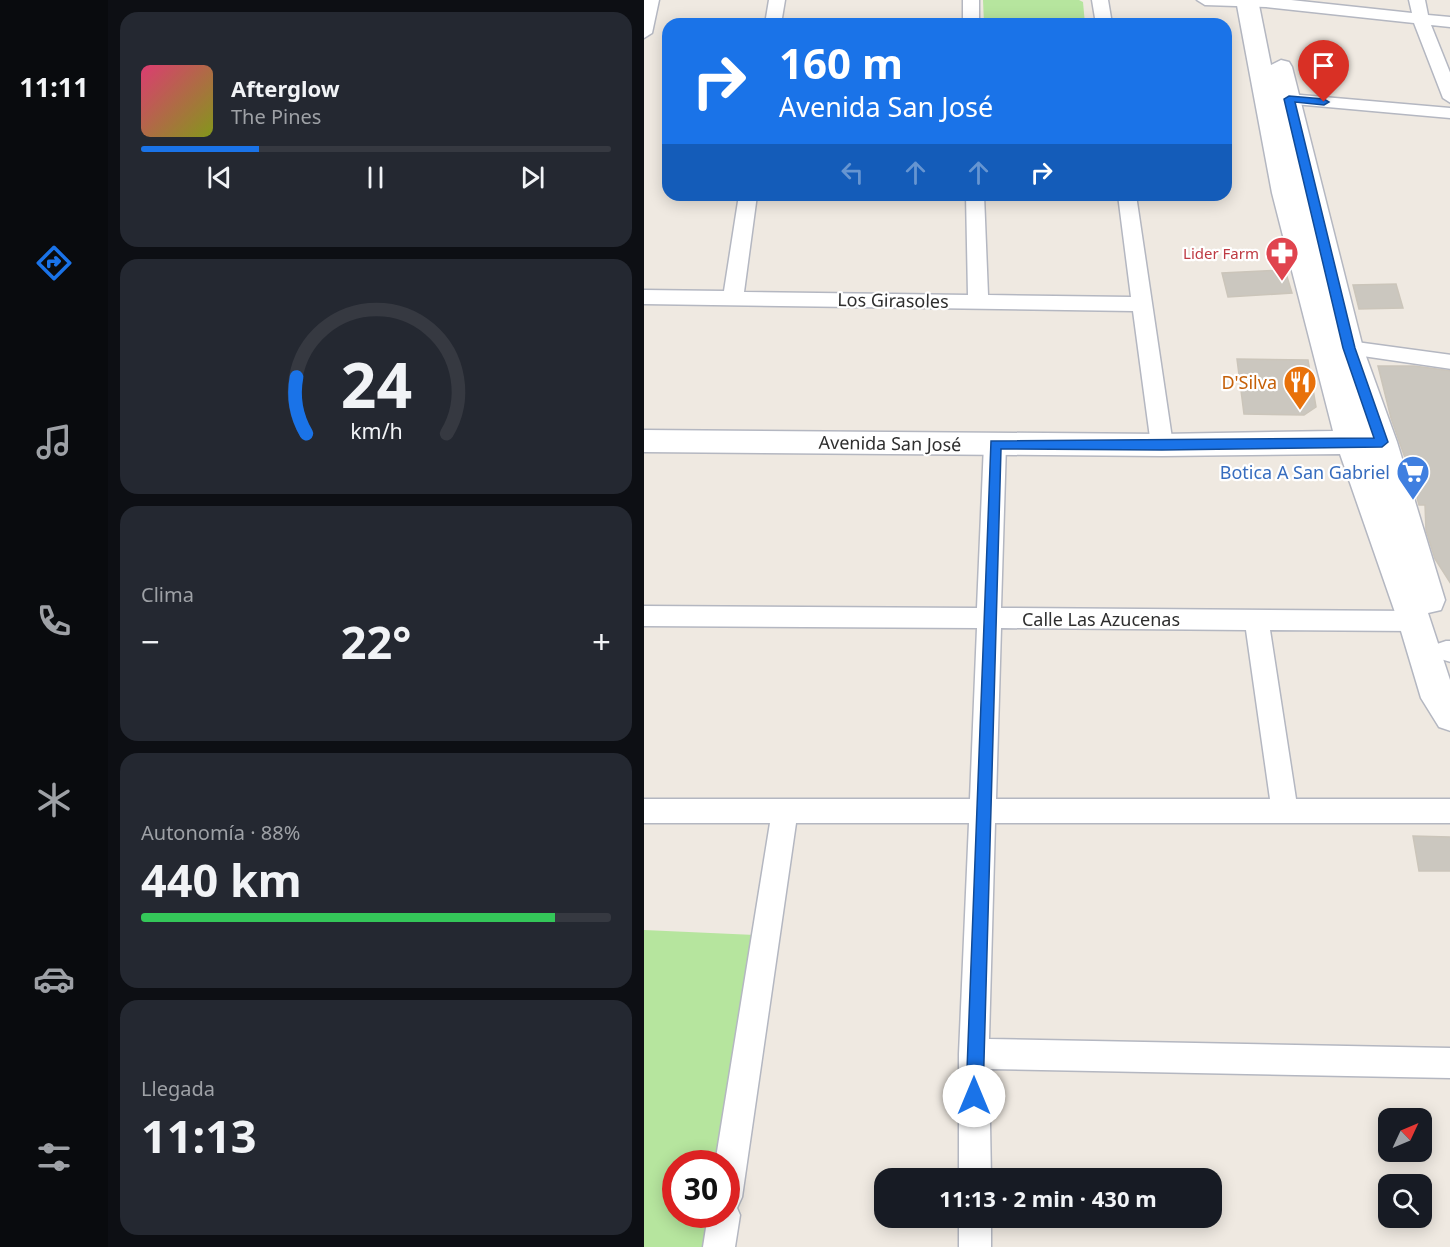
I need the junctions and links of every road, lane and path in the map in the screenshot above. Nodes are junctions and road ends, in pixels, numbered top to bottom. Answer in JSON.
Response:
{"nodes":[{"id":1,"x":651,"y":0,"type":"edge"},
{"id":2,"x":777,"y":0,"type":"edge"},
{"id":3,"x":971,"y":0,"type":"edge"},
{"id":4,"x":1100,"y":0,"type":"edge"},
{"id":5,"x":1205,"y":0,"type":"edge"},
{"id":6,"x":1417,"y":0,"type":"edge"},
{"id":7,"x":1256,"y":1,"type":"edge"},
{"id":8,"x":774,"y":18,"type":"edge"},
{"id":9,"x":971,"y":18,"type":"edge"},
{"id":10,"x":1103,"y":18,"type":"edge"},
{"id":11,"x":1421,"y":19,"type":"junction"},
{"id":12,"x":1451,"y":22,"type":"edge"},
{"id":13,"x":644,"y":33,"type":"edge"},
{"id":14,"x":1451,"y":98,"type":"edge"},
{"id":15,"x":1289,"y":99,"type":"junction"},
{"id":16,"x":1451,"y":113,"type":"edge"},
{"id":17,"x":747,"y":201,"type":"edge"},
{"id":18,"x":975,"y":201,"type":"edge"},
{"id":19,"x":1128,"y":201,"type":"edge"},
{"id":20,"x":644,"y":297,"type":"edge"},
{"id":21,"x":733,"y":298,"type":"junction"},
{"id":22,"x":978,"y":302,"type":"junction"},
{"id":23,"x":1142,"y":304,"type":"junction"},
{"id":24,"x":1349,"y":348,"type":"junction"},
{"id":25,"x":1451,"y":362,"type":"edge"},
{"id":26,"x":644,"y":441,"type":"edge"},
{"id":27,"x":1366,"y":443,"type":"junction"},
{"id":28,"x":995,"y":444,"type":"junction"},
{"id":29,"x":1162,"y":446,"type":"junction"},
{"id":30,"x":644,"y":616,"type":"edge"},
{"id":31,"x":991,"y":619,"type":"junction"},
{"id":32,"x":1257,"y":621,"type":"junction"},
{"id":33,"x":1414,"y":621,"type":"junction"},
{"id":34,"x":1449,"y":655,"type":"edge"},
{"id":35,"x":1451,"y":716,"type":"edge"},
{"id":36,"x":644,"y":811,"type":"edge"},
{"id":37,"x":785,"y":811,"type":"junction"},
{"id":38,"x":984,"y":811,"type":"junction"},
{"id":39,"x":1285,"y":811,"type":"junction"},
{"id":40,"x":1451,"y":811,"type":"edge"},
{"id":41,"x":974,"y":1054,"type":"junction"},
{"id":42,"x":1451,"y":1063,"type":"edge"},
{"id":43,"x":733,"y":1150,"type":"edge"},
{"id":44,"x":975,"y":1168,"type":"edge"},
{"id":45,"x":722,"y":1228,"type":"edge"},
{"id":46,"x":975,"y":1228,"type":"edge"},
{"id":47,"x":719,"y":1247,"type":"edge"},
{"id":48,"x":975,"y":1247,"type":"edge"}],
"edges":[{"from":1,"to":13,"type":"street"},
{"from":2,"to":8,"type":"street"},
{"from":3,"to":9,"type":"street"},
{"from":4,"to":10,"type":"street"},
{"from":5,"to":7,"type":"street"},
{"from":6,"to":11,"type":"street"},
{"from":7,"to":11,"type":"street"},
{"from":7,"to":15,"type":"street"},
{"from":7,"to":27,"type":"street"},
{"from":11,"to":12,"type":"street"},
{"from":11,"to":14,"type":"street"},
{"from":15,"to":16,"type":"street"},
{"from":15,"to":24,"type":"street"},
{"from":17,"to":21,"type":"street"},
{"from":18,"to":22,"type":"street"},
{"from":19,"to":23,"type":"street"},
{"from":20,"to":21,"type":"street","name":"Los Girasoles"},
{"from":21,"to":22,"type":"street","name":"Los Girasoles"},
{"from":22,"to":23,"type":"street","name":"Los Girasoles"},
{"from":23,"to":29,"type":"street"},
{"from":24,"to":25,"type":"street"},
{"from":24,"to":27,"type":"street"},
{"from":26,"to":28,"type":"street","name":"Avenida San José"},
{"from":27,"to":29,"type":"street","name":"Avenida San José"},
{"from":27,"to":33,"type":"street"},
{"from":27,"to":34,"type":"street"},
{"from":28,"to":29,"type":"street","name":"Avenida San José"},
{"from":28,"to":31,"type":"street"},
{"from":30,"to":31,"type":"street","name":"Calle Las Azucenas"},
{"from":31,"to":32,"type":"street","name":"Calle Las Azucenas"},
{"from":31,"to":38,"type":"street"},
{"from":32,"to":33,"type":"street","name":"Calle Las Azucenas"},
{"from":32,"to":39,"type":"street"},
{"from":33,"to":35,"type":"street"},
{"from":36,"to":37,"type":"street"},
{"from":37,"to":38,"type":"street"},
{"from":37,"to":43,"type":"street"},
{"from":38,"to":39,"type":"street"},
{"from":38,"to":41,"type":"street"},
{"from":39,"to":40,"type":"street"},
{"from":41,"to":42,"type":"street"},
{"from":41,"to":44,"type":"street"},
{"from":45,"to":47,"type":"street"},
{"from":46,"to":48,"type":"street"}]}
